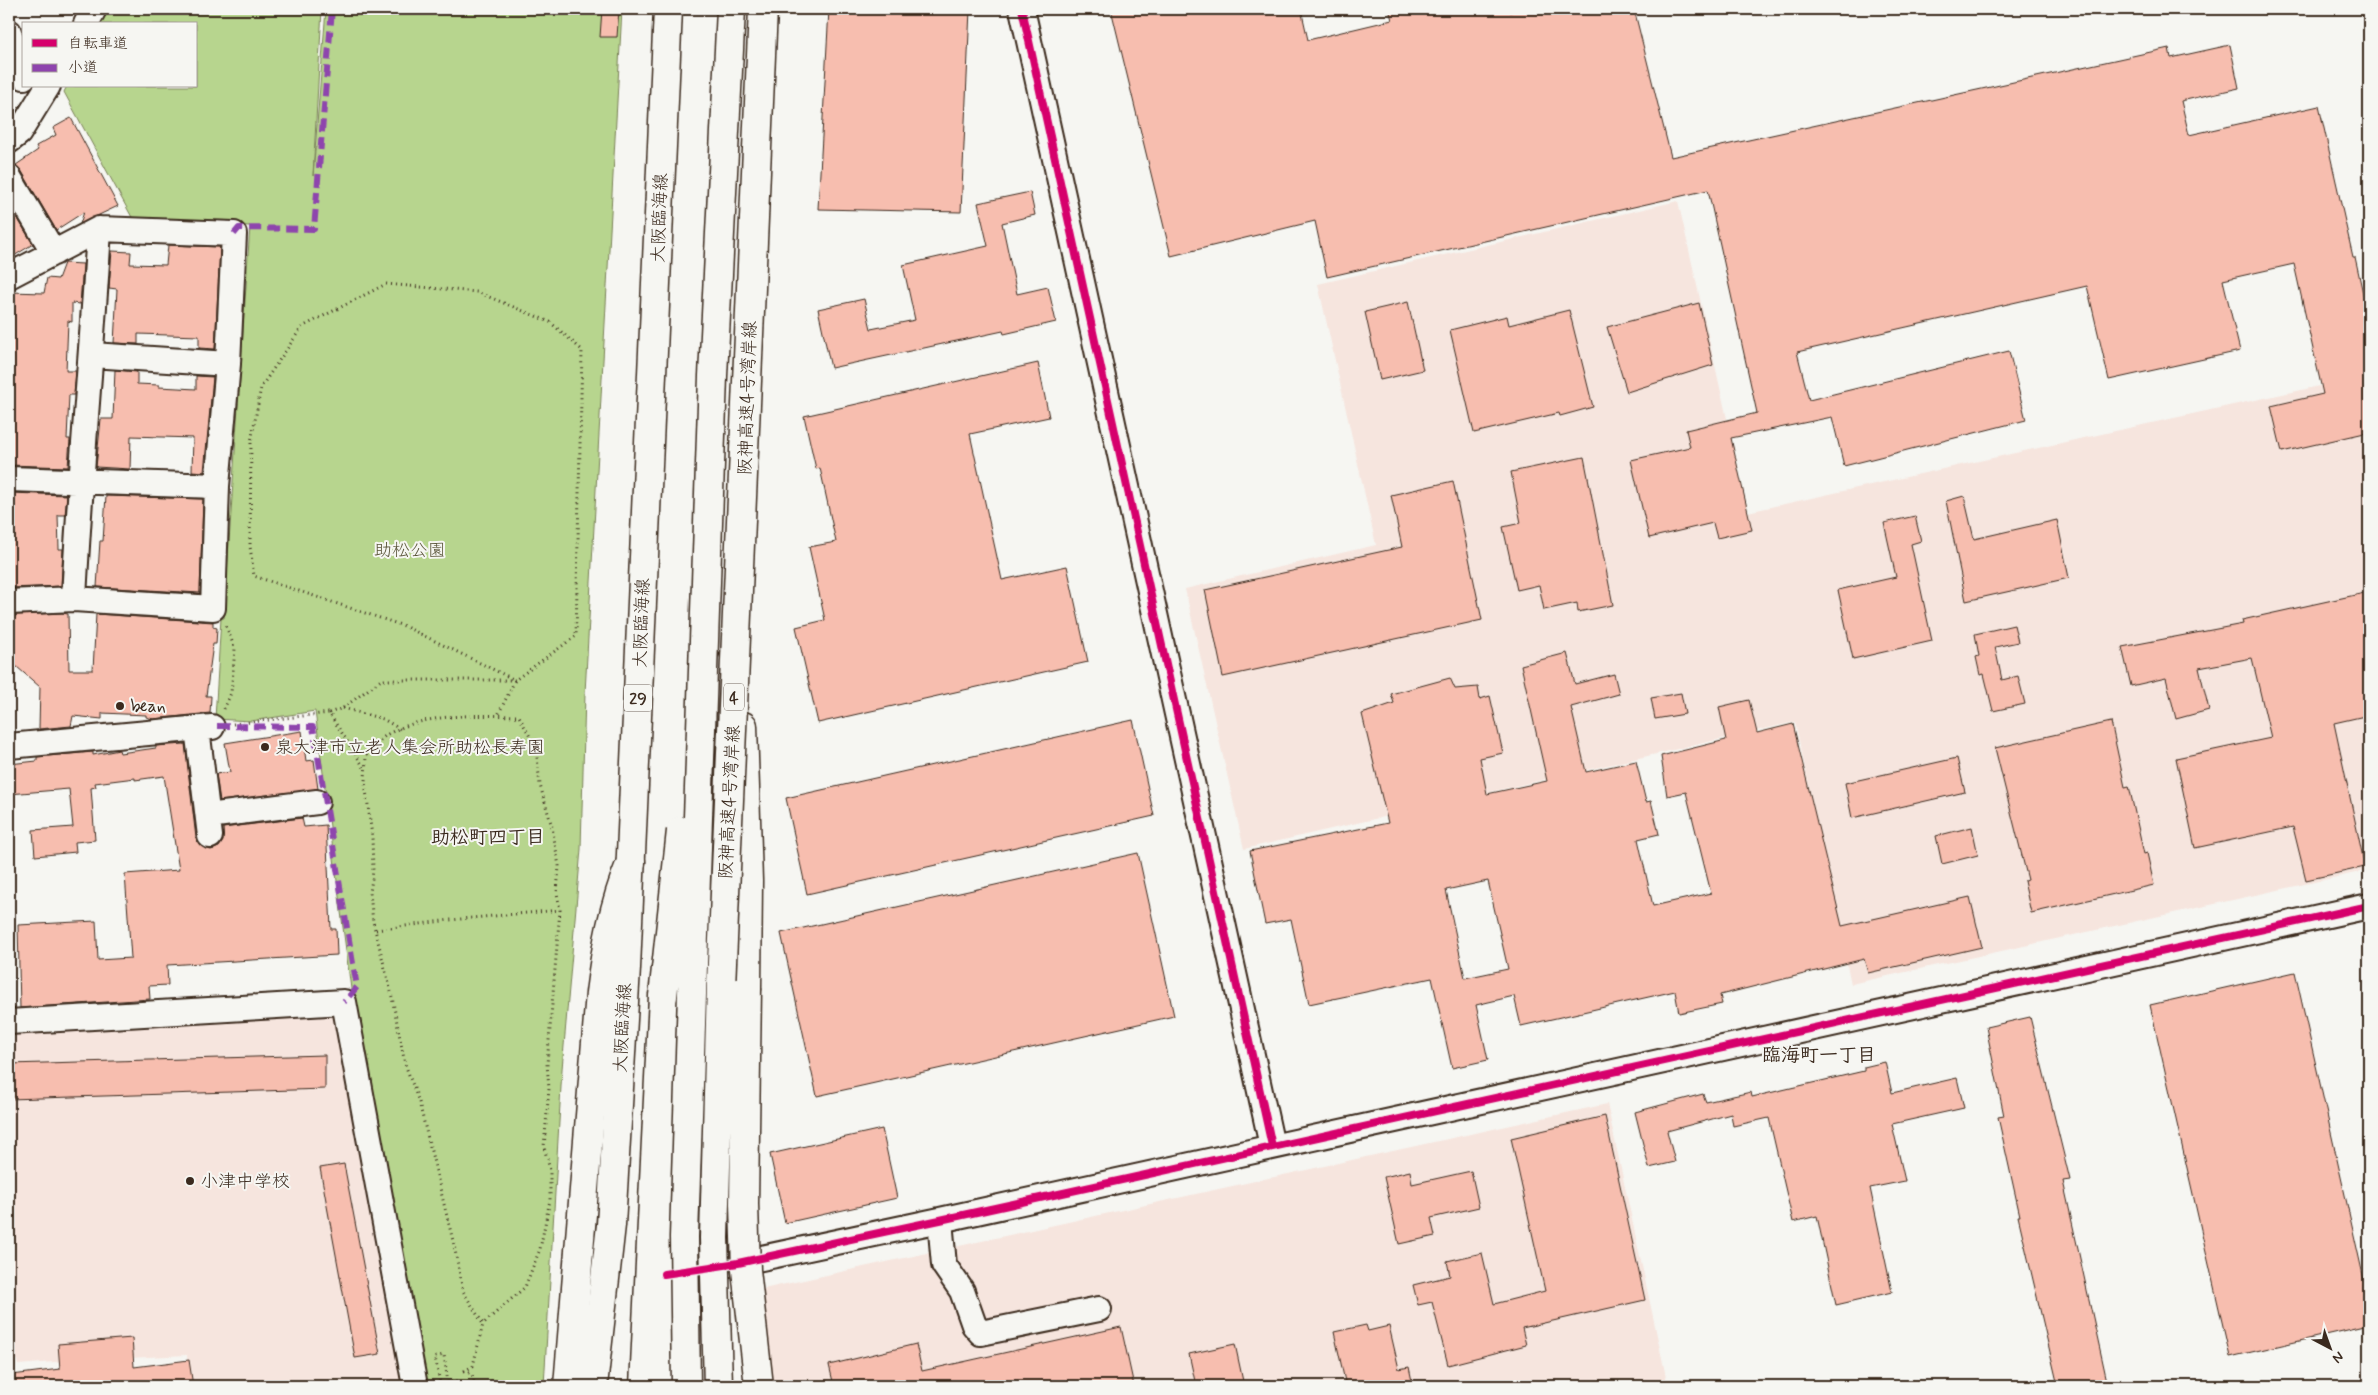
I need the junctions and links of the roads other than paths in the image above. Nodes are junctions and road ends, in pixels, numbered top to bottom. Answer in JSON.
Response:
{"nodes":[{"id":1,"x":94,"y":9,"type":"edge"},
{"id":2,"x":668,"y":9,"type":"edge"},
{"id":3,"x":720,"y":9,"type":"edge"},
{"id":4,"x":731,"y":9,"type":"edge"},
{"id":5,"x":763,"y":9,"type":"edge"},
{"id":6,"x":1022,"y":9,"type":"edge"},
{"id":7,"x":87,"y":22,"type":"edge"},
{"id":8,"x":9,"y":32,"type":"edge"},
{"id":9,"x":22,"y":71,"type":"edge"},
{"id":10,"x":26,"y":88,"type":"edge"},
{"id":11,"x":47,"y":88,"type":"edge"},
{"id":12,"x":14,"y":137,"type":"edge"},
{"id":13,"x":9,"y":177,"type":"edge"},
{"id":14,"x":99,"y":229,"type":"junction"},
{"id":15,"x":54,"y":253,"type":"junction"},
{"id":16,"x":9,"y":276,"type":"edge"},
{"id":17,"x":92,"y":355,"type":"junction"},
{"id":18,"x":228,"y":364,"type":"junction"},
{"id":19,"x":713,"y":376,"type":"junction"},
{"id":20,"x":9,"y":479,"type":"edge"},
{"id":21,"x":80,"y":480,"type":"junction"},
{"id":22,"x":217,"y":486,"type":"junction"},
{"id":23,"x":739,"y":575,"type":"junction"},
{"id":24,"x":74,"y":599,"type":"junction"},
{"id":25,"x":9,"y":602,"type":"edge"},
{"id":26,"x":693,"y":620,"type":"junction"},
{"id":27,"x":9,"y":746,"type":"edge"},
{"id":28,"x":316,"y":802,"type":"dead end"},
{"id":29,"x":631,"y":862,"type":"junction"},
{"id":30,"x":2369,"y":906,"type":"edge"},
{"id":31,"x":9,"y":1022,"type":"edge"},
{"id":32,"x":1272,"y":1146,"type":"junction"},
{"id":33,"x":940,"y":1220,"type":"junction"},
{"id":34,"x":738,"y":1263,"type":"junction"},
{"id":35,"x":664,"y":1274,"type":"junction"},
{"id":36,"x":1099,"y":1309,"type":"dead end"},
{"id":37,"x":424,"y":1385,"type":"edge"},
{"id":38,"x":568,"y":1386,"type":"edge"},
{"id":39,"x":593,"y":1386,"type":"edge"},
{"id":40,"x":644,"y":1386,"type":"edge"},
{"id":41,"x":658,"y":1386,"type":"edge"},
{"id":42,"x":686,"y":1386,"type":"edge"},
{"id":43,"x":718,"y":1386,"type":"edge"},
{"id":44,"x":748,"y":1386,"type":"edge"},
{"id":45,"x":759,"y":1386,"type":"edge"}],
"edges":[{"from":1,"to":7,"type":"street"},
{"from":2,"to":29,"type":"main road","name":"大阪臨海線","number":"29"},
{"from":3,"to":26,"type":"main road"},
{"from":4,"to":19,"type":"main road","name":"阪神高速4号湾岸線","number":"4","bridge":true},
{"from":5,"to":23,"type":"main road","name":"阪神高速4号湾岸線","number":"4","bridge":true},
{"from":6,"to":32,"type":"street"},
{"from":8,"to":9,"type":"street"},
{"from":10,"to":12,"type":"street"},
{"from":11,"to":12,"type":"street"},
{"from":13,"to":15,"type":"street"},
{"from":14,"to":15,"type":"street"},
{"from":14,"to":17,"type":"street"},
{"from":14,"to":18,"type":"street"},
{"from":15,"to":16,"type":"street"},
{"from":17,"to":18,"type":"street"},
{"from":17,"to":21,"type":"street"},
{"from":18,"to":22,"type":"street"},
{"from":19,"to":40,"type":"main road","bridge":true},
{"from":19,"to":42,"type":"main road","name":"阪神高速4号湾岸線","number":"4","bridge":true},
{"from":20,"to":21,"type":"street"},
{"from":21,"to":22,"type":"street"},
{"from":21,"to":24,"type":"street"},
{"from":22,"to":24,"type":"street"},
{"from":23,"to":43,"type":"main road","name":"阪神高速4号湾岸線","number":"4","bridge":true},
{"from":23,"to":45,"type":"main road","bridge":true},
{"from":24,"to":25,"type":"street"},
{"from":26,"to":34,"type":"main road"},
{"from":26,"to":35,"type":"main road"},
{"from":27,"to":28,"type":"street"},
{"from":29,"to":38,"type":"main road"},
{"from":29,"to":39,"type":"main road","name":"大阪臨海線","number":"29"},
{"from":30,"to":32,"type":"street"},
{"from":31,"to":37,"type":"street"},
{"from":32,"to":33,"type":"street"},
{"from":33,"to":34,"type":"street"},
{"from":33,"to":36,"type":"street"},
{"from":34,"to":35,"type":"street"},
{"from":34,"to":44,"type":"main road"},
{"from":35,"to":41,"type":"main road"}]}
